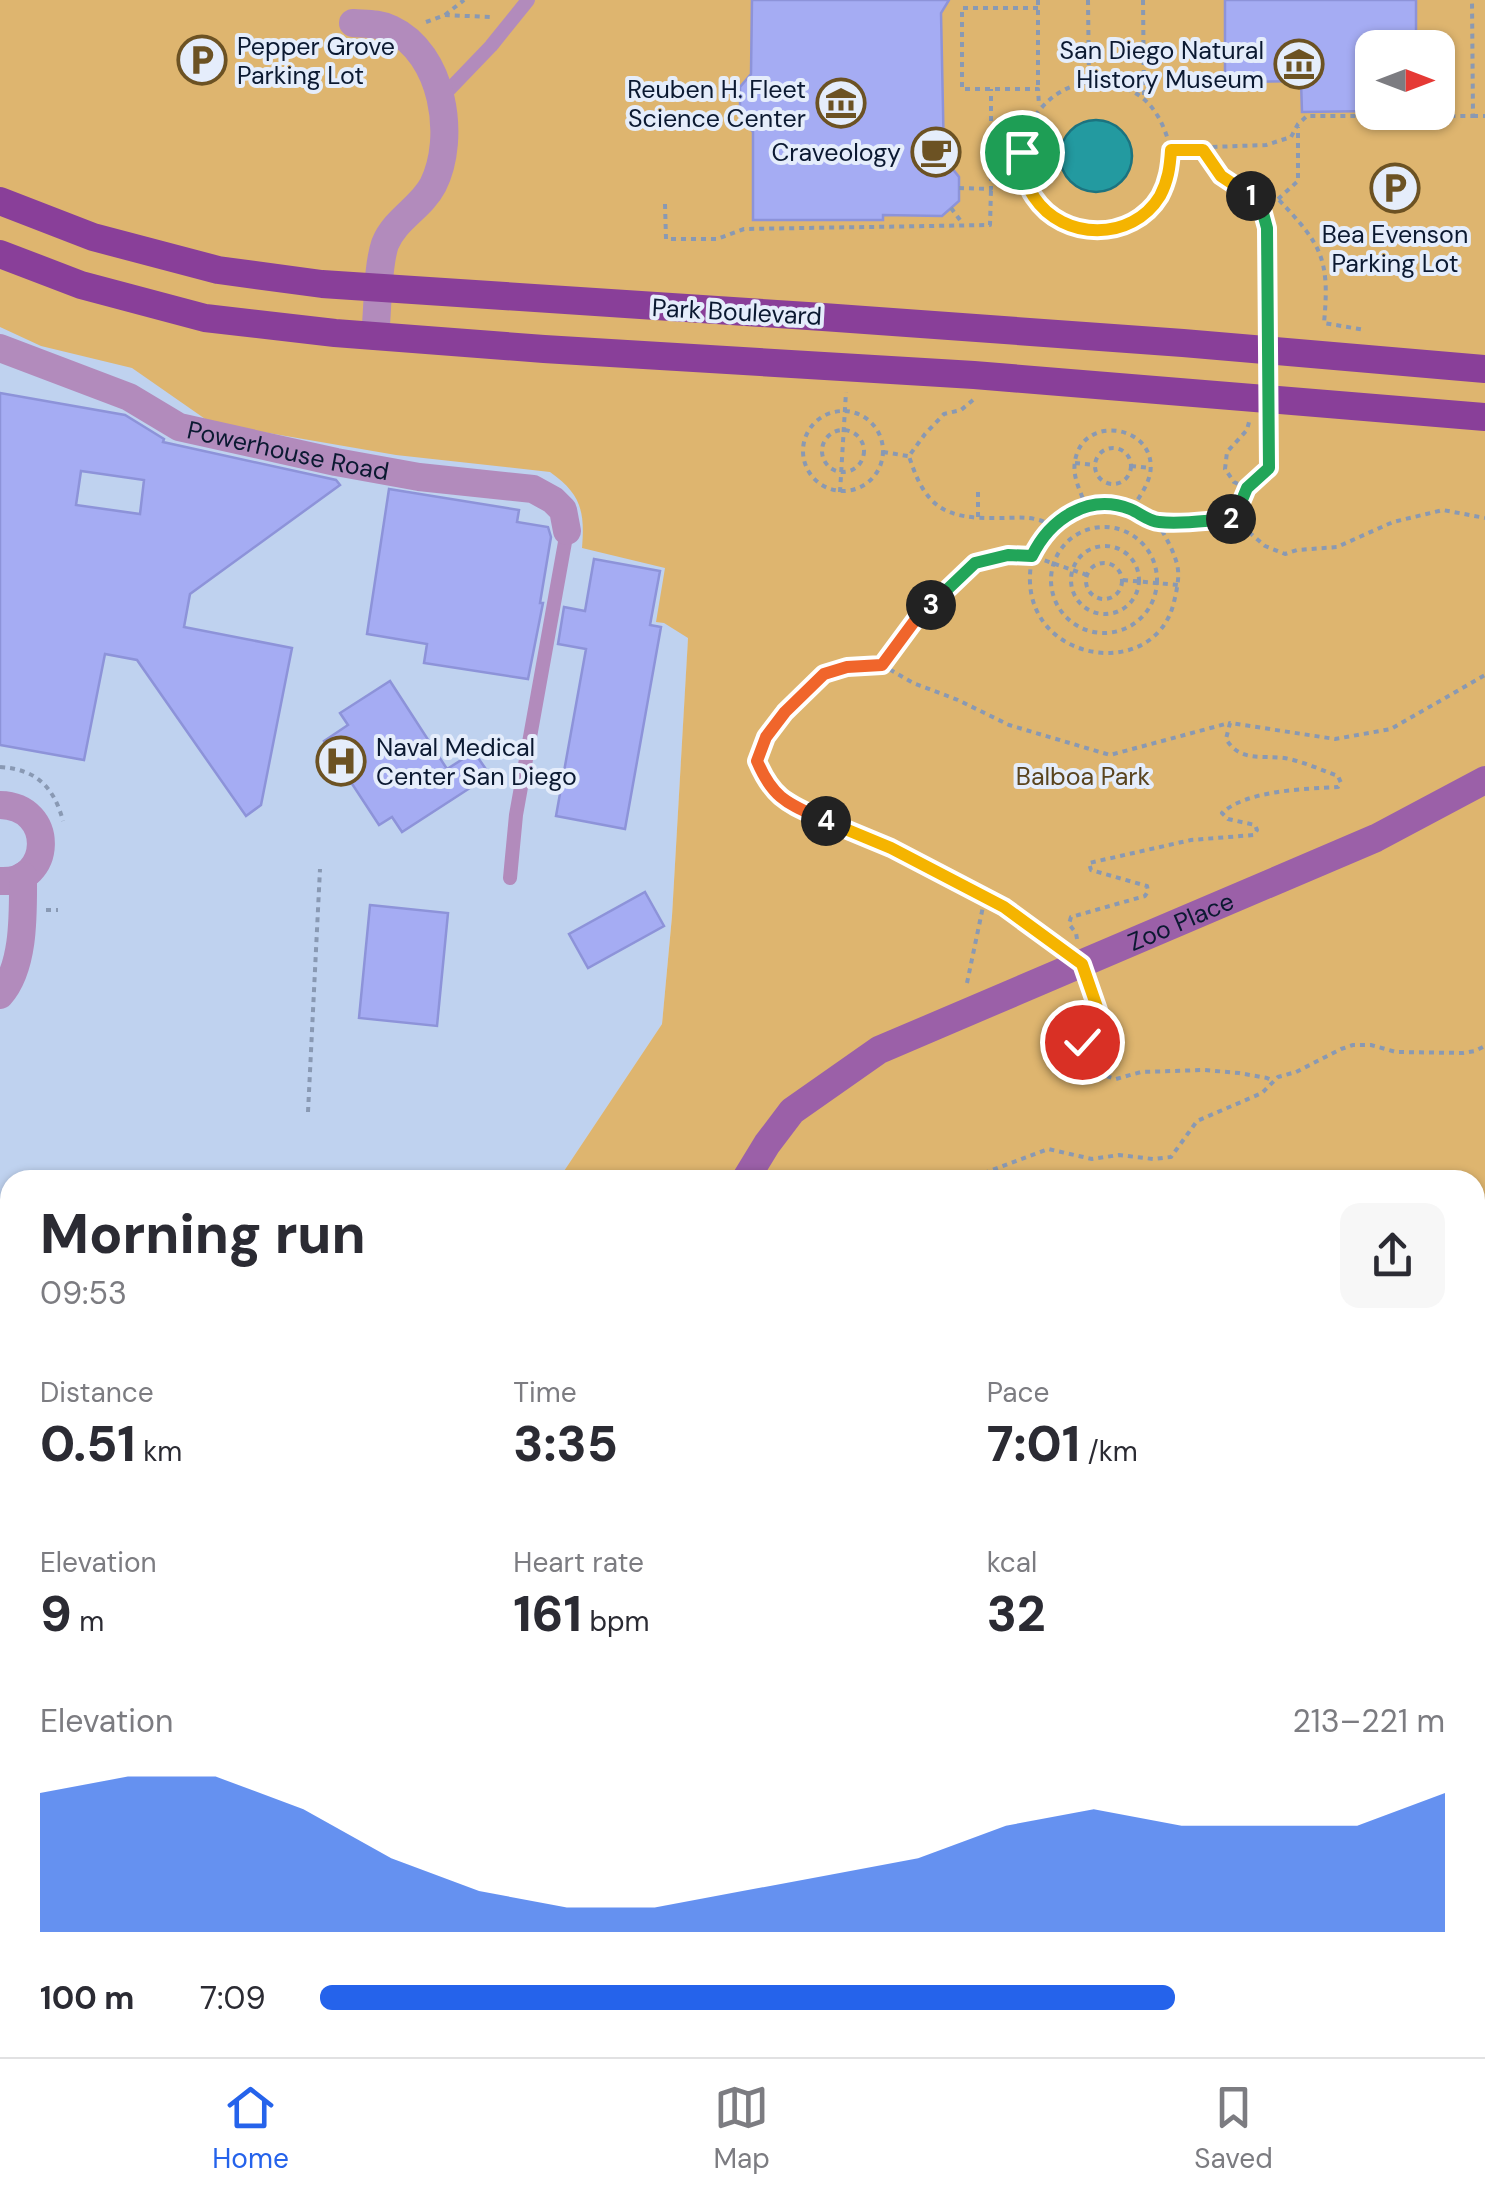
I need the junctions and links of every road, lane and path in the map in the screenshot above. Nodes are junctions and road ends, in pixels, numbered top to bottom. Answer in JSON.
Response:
{"nodes":[{"id":1,"x":464,"y":0,"type":"edge"},
{"id":2,"x":528,"y":0,"type":"edge"},
{"id":3,"x":1012,"y":0,"type":"edge"},
{"id":4,"x":1038,"y":0,"type":"edge"},
{"id":5,"x":1088,"y":0,"type":"edge"},
{"id":6,"x":1144,"y":0,"type":"edge"},
{"id":7,"x":1472,"y":0,"type":"edge"},
{"id":8,"x":1012,"y":8,"type":"junction"},
{"id":9,"x":1038,"y":8,"type":"junction"},
{"id":10,"x":445,"y":15,"type":"junction"},
{"id":11,"x":513,"y":18,"type":"junction"},
{"id":12,"x":418,"y":22,"type":"dead end"},
{"id":13,"x":353,"y":23,"type":"dead end"},
{"id":14,"x":1089,"y":82,"type":"junction"},
{"id":15,"x":991,"y":89,"type":"junction"},
{"id":16,"x":1038,"y":89,"type":"junction"},
{"id":17,"x":441,"y":98,"type":"junction"},
{"id":18,"x":1144,"y":100,"type":"junction"},
{"id":19,"x":1038,"y":110,"type":"junction"},
{"id":20,"x":1473,"y":116,"type":"junction"},
{"id":21,"x":1485,"y":116,"type":"edge"},
{"id":22,"x":1298,"y":124,"type":"junction"},
{"id":23,"x":1171,"y":150,"type":"junction"},
{"id":24,"x":1203,"y":150,"type":"junction"},
{"id":25,"x":991,"y":152,"type":"junction"},
{"id":26,"x":1022,"y":152,"type":"junction"},
{"id":27,"x":959,"y":188,"type":"dead end"},
{"id":28,"x":991,"y":189,"type":"junction"},
{"id":29,"x":1278,"y":199,"type":"junction"},
{"id":30,"x":0,"y":201,"type":"edge"},
{"id":31,"x":1260,"y":202,"type":"junction"},
{"id":32,"x":665,"y":204,"type":"dead end"},
{"id":33,"x":951,"y":208,"type":"dead end"},
{"id":34,"x":964,"y":225,"type":"junction"},
{"id":35,"x":0,"y":254,"type":"edge"},
{"id":36,"x":380,"y":288,"type":"junction"},
{"id":37,"x":1365,"y":330,"type":"dead end"},
{"id":38,"x":375,"y":336,"type":"junction"},
{"id":39,"x":0,"y":348,"type":"edge"},
{"id":40,"x":1485,"y":369,"type":"edge"},
{"id":41,"x":846,"y":388,"type":"dead end"},
{"id":42,"x":980,"y":395,"type":"dead end"},
{"id":43,"x":844,"y":410,"type":"junction"},
{"id":44,"x":1250,"y":416,"type":"dead end"},
{"id":45,"x":1485,"y":418,"type":"edge"},
{"id":46,"x":844,"y":430,"type":"junction"},
{"id":47,"x":883,"y":452,"type":"junction"},
{"id":48,"x":909,"y":456,"type":"junction"},
{"id":49,"x":1074,"y":463,"type":"junction"},
{"id":50,"x":1095,"y":465,"type":"junction"},
{"id":51,"x":1130,"y":466,"type":"junction"},
{"id":52,"x":1151,"y":468,"type":"junction"},
{"id":53,"x":841,"y":472,"type":"junction"},
{"id":54,"x":978,"y":488,"type":"dead end"},
{"id":55,"x":1247,"y":488,"type":"junction"},
{"id":56,"x":840,"y":492,"type":"junction"},
{"id":57,"x":1086,"y":507,"type":"junction"},
{"id":58,"x":1131,"y":510,"type":"junction"},
{"id":59,"x":978,"y":517,"type":"junction"},
{"id":60,"x":1485,"y":518,"type":"edge"},
{"id":61,"x":1234,"y":519,"type":"junction"},
{"id":62,"x":1157,"y":522,"type":"junction"},
{"id":63,"x":1052,"y":525,"type":"junction"},
{"id":64,"x":568,"y":531,"type":"joint"},
{"id":65,"x":1032,"y":556,"type":"junction"},
{"id":66,"x":1054,"y":563,"type":"junction"},
{"id":67,"x":1072,"y":570,"type":"junction"},
{"id":68,"x":1088,"y":575,"type":"junction"},
{"id":69,"x":1122,"y":580,"type":"junction"},
{"id":70,"x":1140,"y":582,"type":"junction"},
{"id":71,"x":1158,"y":583,"type":"junction"},
{"id":72,"x":1178,"y":585,"type":"junction"},
{"id":73,"x":882,"y":665,"type":"junction"},
{"id":74,"x":1485,"y":675,"type":"edge"},
{"id":75,"x":1230,"y":723,"type":"junction"},
{"id":76,"x":1485,"y":780,"type":"edge"},
{"id":77,"x":0,"y":805,"type":"edge"},
{"id":78,"x":320,"y":869,"type":"dead end"},
{"id":79,"x":12,"y":878,"type":"edge"},
{"id":80,"x":510,"y":878,"type":"dead end"},
{"id":81,"x":985,"y":897,"type":"junction"},
{"id":82,"x":1082,"y":964,"type":"junction"},
{"id":83,"x":965,"y":993,"type":"dead end"},
{"id":84,"x":0,"y":995,"type":"edge"},
{"id":85,"x":1485,"y":1046,"type":"edge"},
{"id":86,"x":1258,"y":1077,"type":"junction"},
{"id":87,"x":1273,"y":1081,"type":"junction"},
{"id":88,"x":1262,"y":1093,"type":"junction"},
{"id":89,"x":308,"y":1112,"type":"dead end"},
{"id":90,"x":751,"y":1170,"type":"edge"},
{"id":91,"x":991,"y":1170,"type":"edge"}],
"edges":[{"from":1,"to":10,"type":"path"},
{"from":2,"to":11,"type":"lane"},
{"from":3,"to":8,"type":"path"},
{"from":4,"to":9,"type":"path"},
{"from":5,"to":14,"type":"path"},
{"from":6,"to":18,"type":"path"},
{"from":7,"to":20,"type":"path"},
{"from":8,"to":9,"type":"path"},
{"from":8,"to":15,"type":"path"},
{"from":9,"to":16,"type":"path"},
{"from":10,"to":11,"type":"path"},
{"from":10,"to":12,"type":"path"},
{"from":11,"to":17,"type":"lane"},
{"from":13,"to":17,"type":"street"},
{"from":14,"to":18,"type":"path"},
{"from":14,"to":19,"type":"path"},
{"from":15,"to":16,"type":"path"},
{"from":15,"to":25,"type":"path"},
{"from":16,"to":19,"type":"path"},
{"from":17,"to":36,"type":"street"},
{"from":18,"to":23,"type":"path"},
{"from":19,"to":26,"type":"path"},
{"from":20,"to":21,"type":"path"},
{"from":20,"to":22,"type":"path"},
{"from":22,"to":24,"type":"path"},
{"from":22,"to":29,"type":"path"},
{"from":23,"to":24,"type":"path"},
{"from":23,"to":26,"type":"path"},
{"from":24,"to":31,"type":"path"},
{"from":25,"to":26,"type":"path"},
{"from":25,"to":28,"type":"path"},
{"from":27,"to":28,"type":"path"},
{"from":28,"to":34,"type":"path"},
{"from":29,"to":31,"type":"path"},
{"from":29,"to":37,"type":"path"},
{"from":30,"to":36,"type":"main road","name":"Park Boulevard"},
{"from":31,"to":55,"type":"path","bridge":true},
{"from":32,"to":34,"type":"path"},
{"from":33,"to":34,"type":"path"},
{"from":35,"to":38,"type":"main road","name":"Park Boulevard"},
{"from":36,"to":38,"type":"street"},
{"from":36,"to":40,"type":"main road","name":"Park Boulevard"},
{"from":38,"to":45,"type":"main road","name":"Park Boulevard"},
{"from":39,"to":64,"type":"street","name":"Powerhouse Road"},
{"from":41,"to":43,"type":"path"},
{"from":42,"to":48,"type":"path"},
{"from":43,"to":46,"type":"path"},
{"from":43,"to":47,"type":"path"},
{"from":43,"to":56,"type":"path"},
{"from":44,"to":55,"type":"path"},
{"from":46,"to":53,"type":"path"},
{"from":46,"to":53,"type":"path"},
{"from":46,"to":53,"type":"path"},
{"from":47,"to":48,"type":"path"},
{"from":47,"to":56,"type":"path"},
{"from":48,"to":59,"type":"path"},
{"from":49,"to":50,"type":"path"},
{"from":49,"to":52,"type":"path"},
{"from":49,"to":57,"type":"path"},
{"from":50,"to":51,"type":"path"},
{"from":50,"to":51,"type":"path"},
{"from":51,"to":52,"type":"path"},
{"from":52,"to":58,"type":"path"},
{"from":53,"to":56,"type":"path"},
{"from":54,"to":59,"type":"path"},
{"from":55,"to":61,"type":"path"},
{"from":57,"to":58,"type":"path"},
{"from":57,"to":63,"type":"path"},
{"from":58,"to":62,"type":"path"},
{"from":59,"to":63,"type":"path"},
{"from":60,"to":61,"type":"path"},
{"from":61,"to":62,"type":"path"},
{"from":62,"to":72,"type":"path"},
{"from":63,"to":65,"type":"path"},
{"from":64,"to":80,"type":"lane"},
{"from":65,"to":66,"type":"path"},
{"from":65,"to":72,"type":"path"},
{"from":65,"to":73,"type":"path"},
{"from":66,"to":67,"type":"path"},
{"from":66,"to":71,"type":"path"},
{"from":66,"to":71,"type":"path"},
{"from":67,"to":68,"type":"path"},
{"from":67,"to":70,"type":"path"},
{"from":67,"to":70,"type":"path"},
{"from":68,"to":69,"type":"path"},
{"from":68,"to":69,"type":"path"},
{"from":69,"to":70,"type":"path"},
{"from":70,"to":71,"type":"path"},
{"from":71,"to":72,"type":"path"},
{"from":73,"to":75,"type":"path"},
{"from":73,"to":81,"type":"path"},
{"from":74,"to":75,"type":"path"},
{"from":75,"to":82,"type":"path"},
{"from":76,"to":82,"type":"main road","name":"Zoo Place"},
{"from":77,"to":79,"type":"street"},
{"from":78,"to":89,"type":"path"},
{"from":79,"to":84,"type":"street"},
{"from":81,"to":82,"type":"path"},
{"from":81,"to":83,"type":"path"},
{"from":82,"to":86,"type":"path"},
{"from":82,"to":90,"type":"main road","name":"Zoo Place"},
{"from":85,"to":87,"type":"path"},
{"from":86,"to":87,"type":"path"},
{"from":86,"to":88,"type":"path"},
{"from":87,"to":88,"type":"path"},
{"from":88,"to":91,"type":"path"}]}
